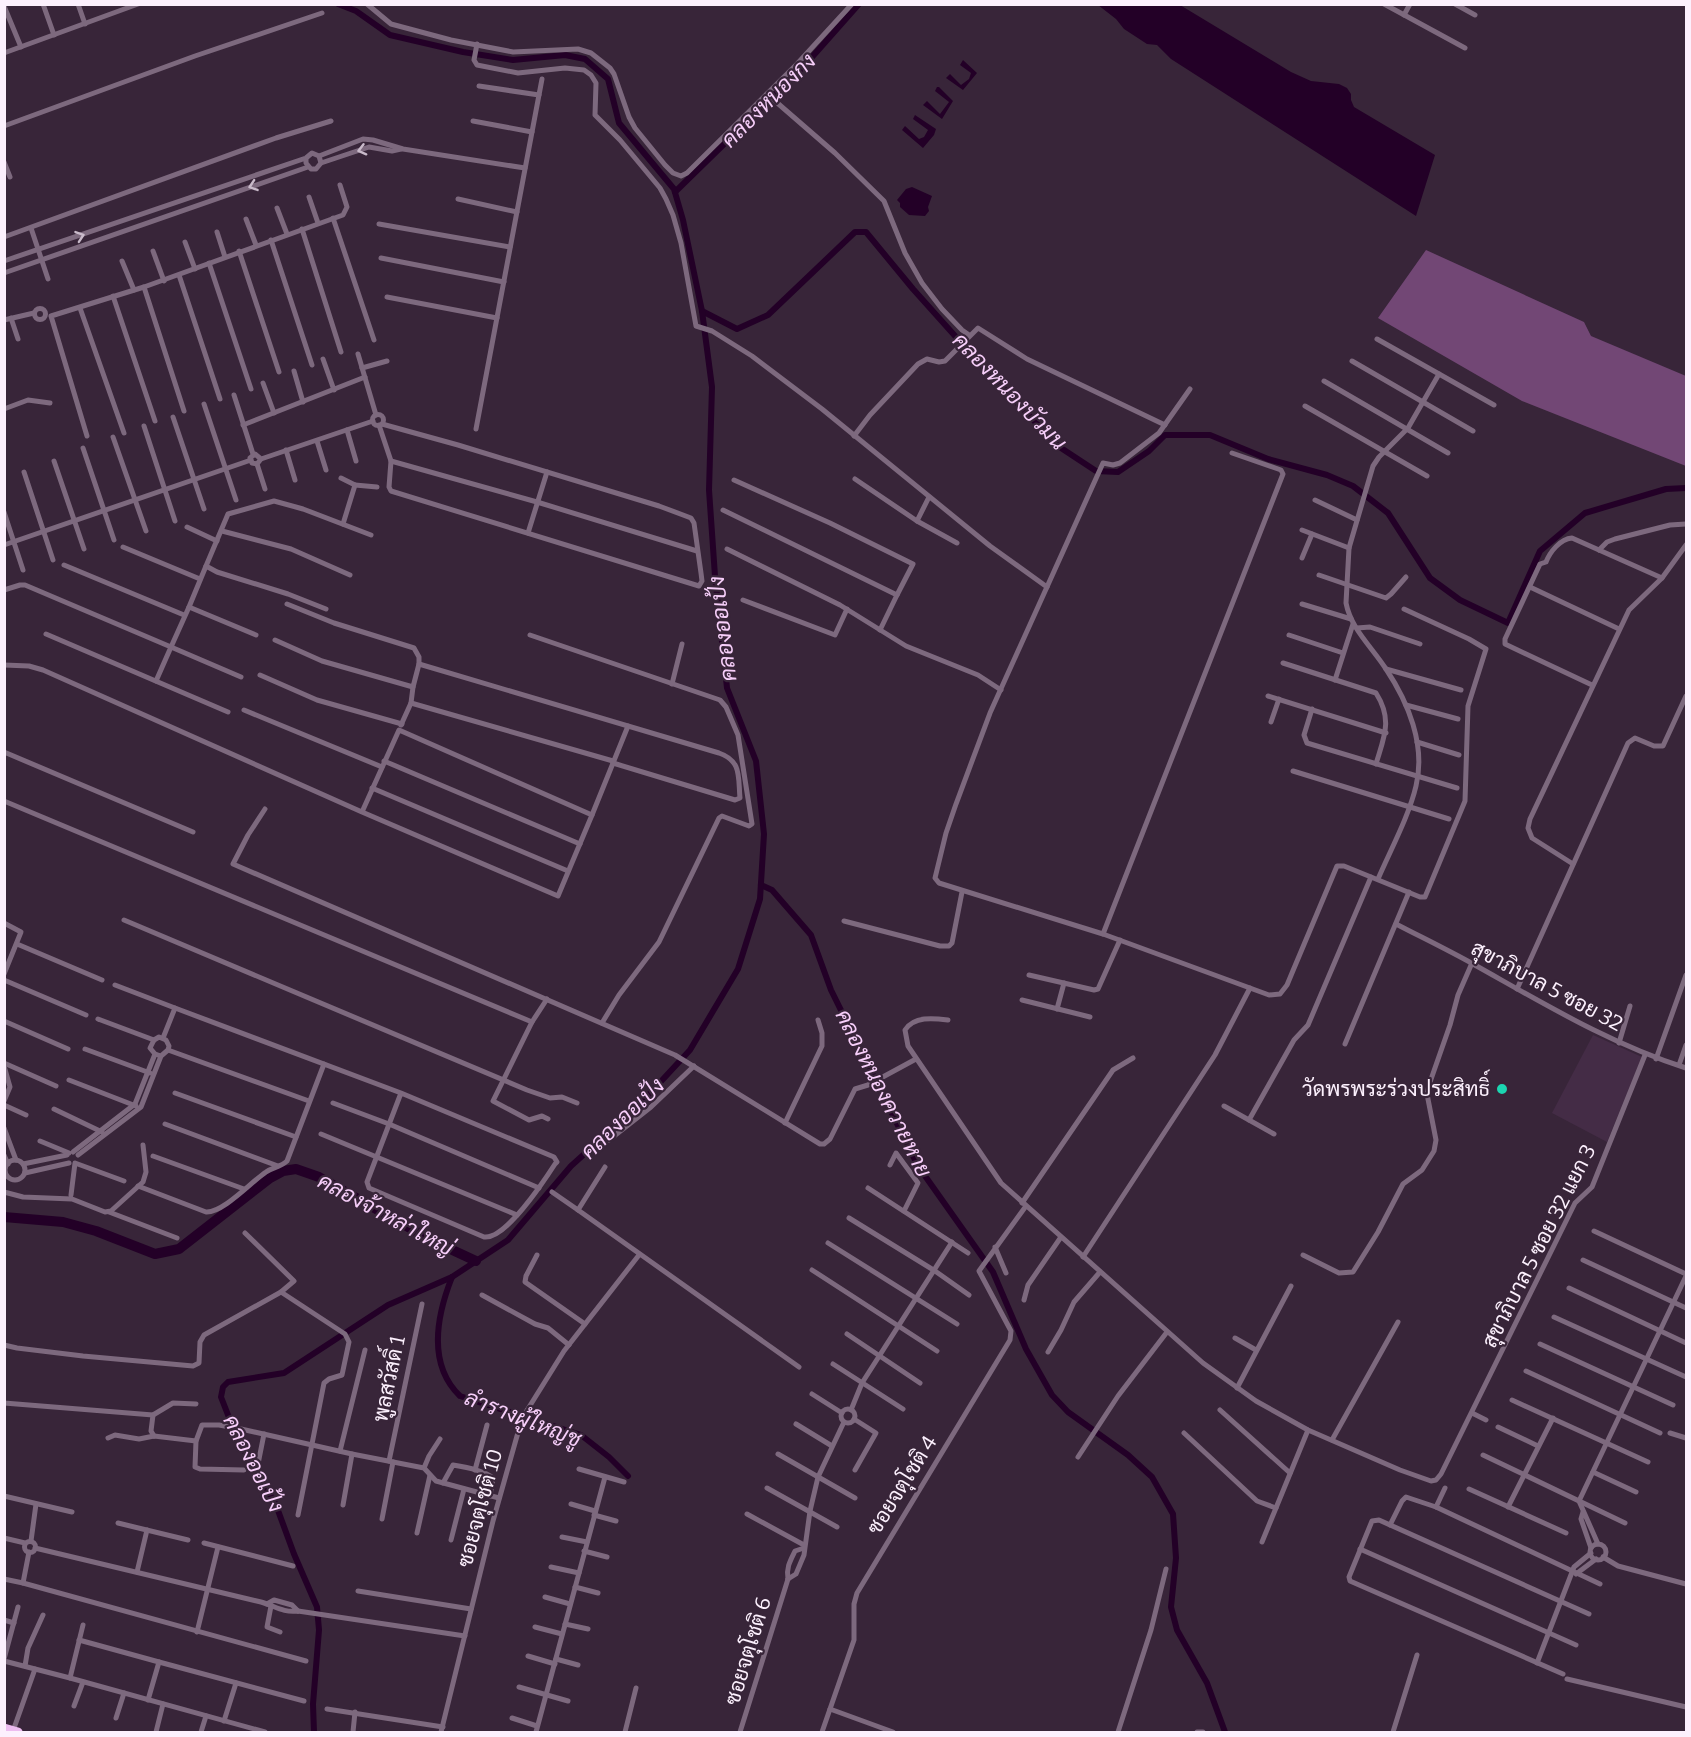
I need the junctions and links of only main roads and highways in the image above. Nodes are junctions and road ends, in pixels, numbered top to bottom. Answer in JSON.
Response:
{"nodes":[{"id":1,"x":4,"y":1728,"type":"edge"},
{"id":2,"x":18,"y":1732,"type":"edge"}],
"edges":[{"from":1,"to":2,"type":"highway"}]}
